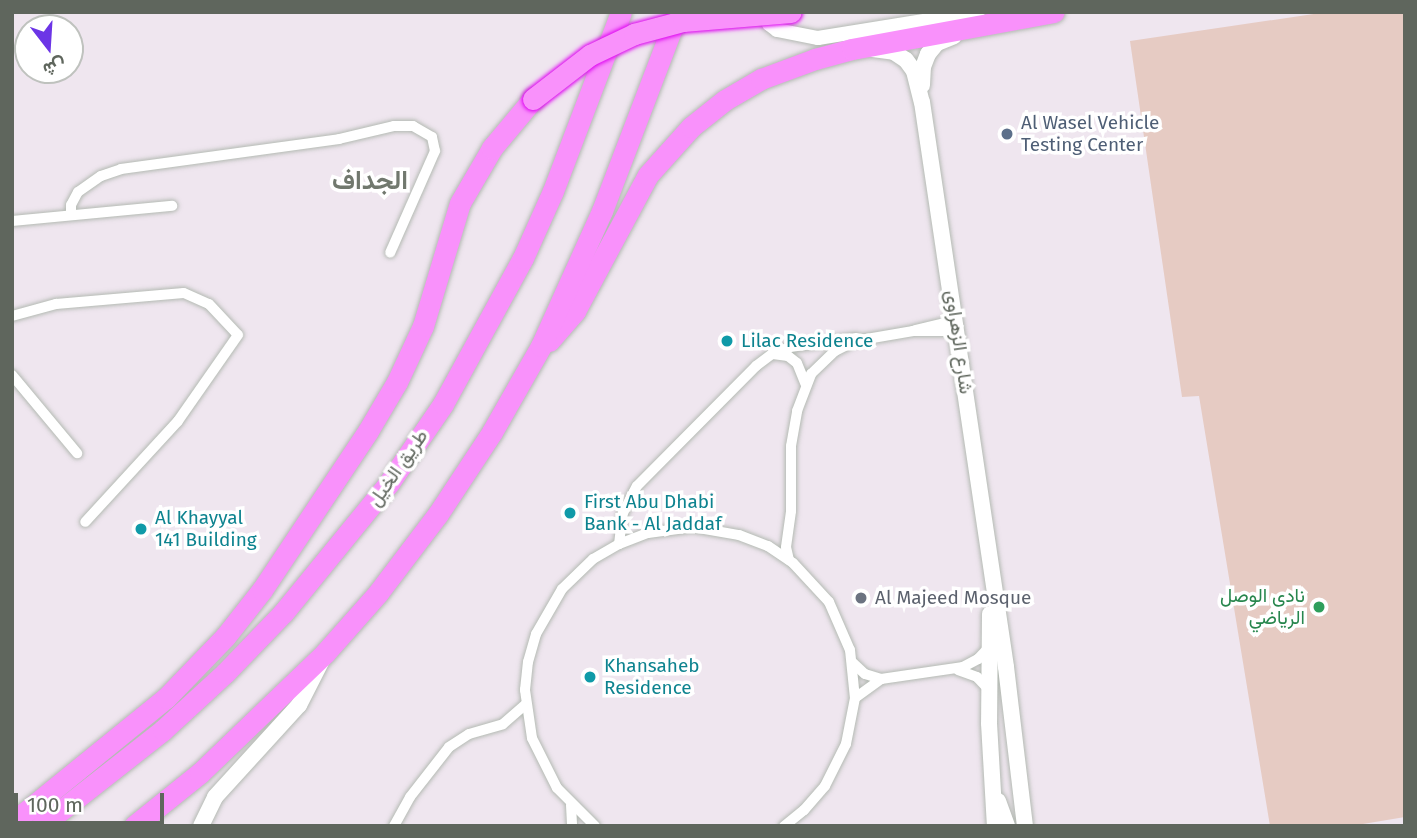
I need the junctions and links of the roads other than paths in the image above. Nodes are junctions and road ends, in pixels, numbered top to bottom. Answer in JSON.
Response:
{"nodes":[{"id":1,"x":621,"y":12,"type":"edge"},
{"id":2,"x":678,"y":12,"type":"edge"},
{"id":3,"x":766,"y":12,"type":"edge"},
{"id":4,"x":791,"y":12,"type":"edge"},
{"id":5,"x":1054,"y":12,"type":"edge"},
{"id":6,"x":983,"y":19,"type":"edge"},
{"id":7,"x":852,"y":49,"type":"junction"},
{"id":8,"x":922,"y":102,"type":"junction"},
{"id":9,"x":172,"y":206,"type":"dead end"},
{"id":10,"x":71,"y":215,"type":"junction"},
{"id":11,"x":12,"y":221,"type":"edge"},
{"id":12,"x":390,"y":253,"type":"dead end"},
{"id":13,"x":12,"y":316,"type":"edge"},
{"id":14,"x":957,"y":325,"type":"junction"},
{"id":15,"x":866,"y":338,"type":"junction"},
{"id":16,"x":541,"y":346,"type":"junction"},
{"id":17,"x":772,"y":354,"type":"junction"},
{"id":18,"x":12,"y":374,"type":"edge"},
{"id":19,"x":805,"y":383,"type":"junction"},
{"id":20,"x":77,"y":453,"type":"dead end"},
{"id":21,"x":85,"y":522,"type":"dead end"},
{"id":22,"x":619,"y":544,"type":"junction"},
{"id":23,"x":789,"y":560,"type":"junction"},
{"id":24,"x":991,"y":583,"type":"junction"},
{"id":25,"x":990,"y":646,"type":"junction"},
{"id":26,"x":325,"y":653,"type":"junction"},
{"id":27,"x":853,"y":663,"type":"junction"},
{"id":28,"x":955,"y":669,"type":"junction"},
{"id":29,"x":881,"y":679,"type":"junction"},
{"id":30,"x":988,"y":689,"type":"junction"},
{"id":31,"x":855,"y":698,"type":"junction"},
{"id":32,"x":526,"y":704,"type":"junction"},
{"id":33,"x":503,"y":724,"type":"junction"},
{"id":34,"x":532,"y":738,"type":"junction"},
{"id":35,"x":993,"y":789,"type":"junction"},
{"id":36,"x":571,"y":805,"type":"junction"},
{"id":37,"x":397,"y":822,"type":"edge"},
{"id":38,"x":12,"y":824,"type":"edge"},
{"id":39,"x":41,"y":826,"type":"edge"},
{"id":40,"x":134,"y":826,"type":"edge"},
{"id":41,"x":201,"y":826,"type":"edge"},
{"id":42,"x":572,"y":826,"type":"edge"},
{"id":43,"x":596,"y":826,"type":"edge"},
{"id":44,"x":784,"y":826,"type":"edge"},
{"id":45,"x":995,"y":826,"type":"edge"},
{"id":46,"x":1007,"y":826,"type":"edge"},
{"id":47,"x":1025,"y":826,"type":"edge"}],
"edges":[{"from":1,"to":39,"type":"highway","name":"طريق الخيل"},
{"from":2,"to":16,"type":"highway"},
{"from":3,"to":6,"type":"street"},
{"from":4,"to":38,"type":"highway","bridge":true},
{"from":5,"to":6,"type":"highway"},
{"from":6,"to":7,"type":"highway"},
{"from":6,"to":8,"type":"main road","name":"شارع الزهراوى"},
{"from":7,"to":8,"type":"main road","name":"شارع الزهراوى"},
{"from":7,"to":16,"type":"highway"},
{"from":8,"to":14,"type":"main road","name":"شارع الزهراوى"},
{"from":9,"to":10,"type":"street"},
{"from":10,"to":11,"type":"street"},
{"from":10,"to":12,"type":"street"},
{"from":13,"to":21,"type":"street"},
{"from":14,"to":15,"type":"street"},
{"from":14,"to":24,"type":"main road","name":"شارع الزهراوى"},
{"from":15,"to":17,"type":"street"},
{"from":15,"to":19,"type":"street"},
{"from":16,"to":26,"type":"highway"},
{"from":17,"to":19,"type":"street"},
{"from":17,"to":22,"type":"street"},
{"from":18,"to":20,"type":"street"},
{"from":19,"to":23,"type":"street"},
{"from":22,"to":23,"type":"street"},
{"from":22,"to":32,"type":"street"},
{"from":23,"to":27,"type":"street"},
{"from":24,"to":25,"type":"main road","name":"شارع الزهراوى"},
{"from":24,"to":47,"type":"main road","name":"شارع الزهراوى"},
{"from":25,"to":28,"type":"street"},
{"from":25,"to":30,"type":"main road","name":"شارع الزهراوى"},
{"from":26,"to":40,"type":"highway"},
{"from":26,"to":41,"type":"main road"},
{"from":27,"to":29,"type":"street"},
{"from":27,"to":31,"type":"street"},
{"from":28,"to":29,"type":"street"},
{"from":28,"to":30,"type":"street"},
{"from":29,"to":31,"type":"street"},
{"from":30,"to":35,"type":"main road","name":"شارع الزهراوى"},
{"from":31,"to":44,"type":"street"},
{"from":32,"to":33,"type":"street"},
{"from":32,"to":34,"type":"street"},
{"from":33,"to":34,"type":"street"},
{"from":33,"to":37,"type":"street"},
{"from":34,"to":36,"type":"street"},
{"from":35,"to":45,"type":"main road","name":"شارع الزهراوى"},
{"from":35,"to":46,"type":"main road"},
{"from":36,"to":42,"type":"street"},
{"from":36,"to":43,"type":"street"}]}
